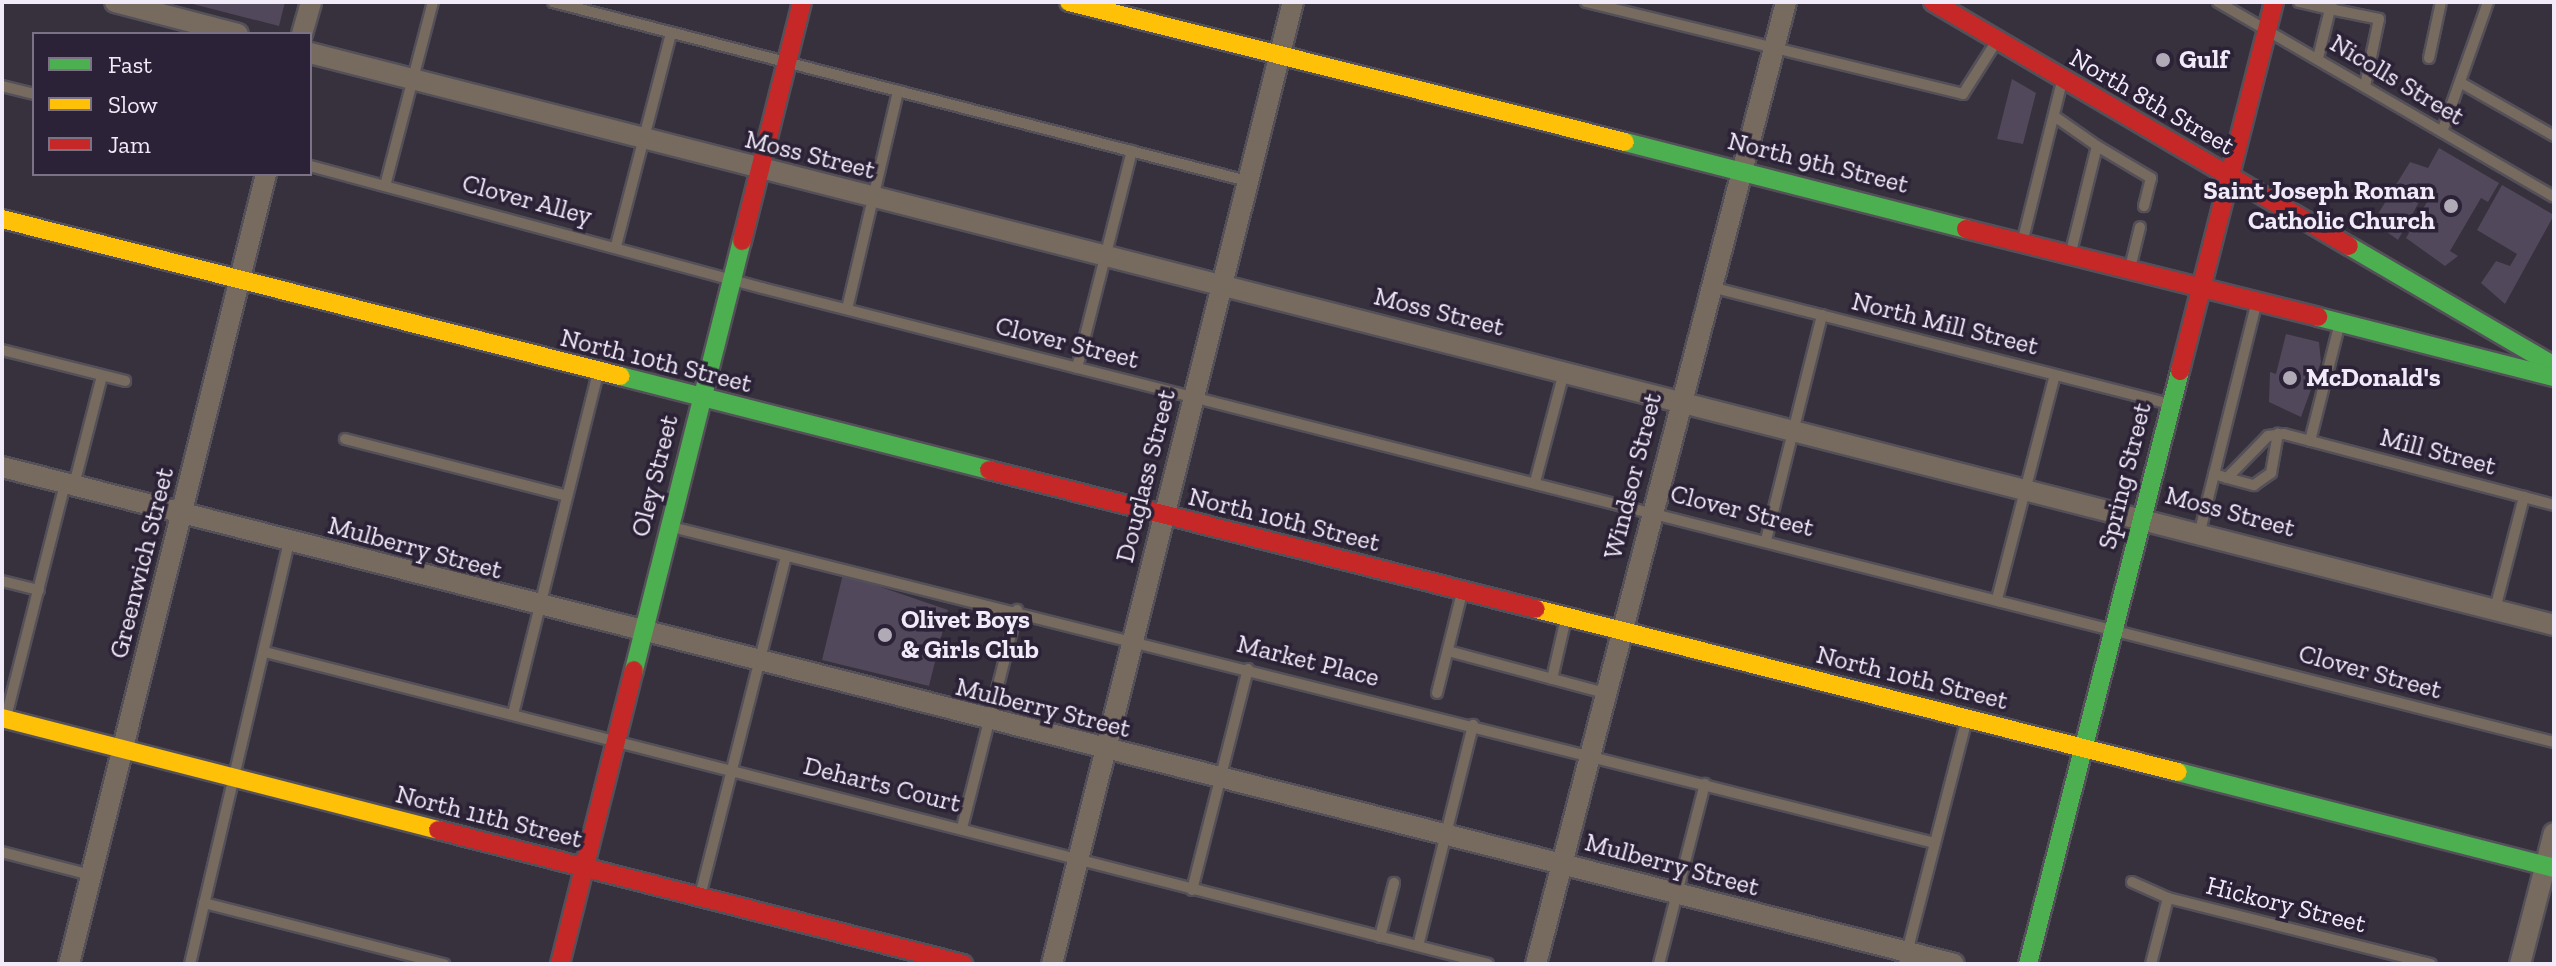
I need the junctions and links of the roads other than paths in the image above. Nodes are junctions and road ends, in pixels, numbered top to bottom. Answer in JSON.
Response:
{"nodes":[{"id":1,"x":115,"y":2,"type":"edge"},
{"id":2,"x":311,"y":2,"type":"edge"},
{"id":3,"x":433,"y":2,"type":"edge"},
{"id":4,"x":553,"y":2,"type":"edge"},
{"id":5,"x":802,"y":2,"type":"edge"},
{"id":6,"x":1069,"y":2,"type":"edge"},
{"id":7,"x":1293,"y":2,"type":"edge"},
{"id":8,"x":1586,"y":2,"type":"edge"},
{"id":9,"x":1786,"y":2,"type":"edge"},
{"id":10,"x":1933,"y":2,"type":"edge"},
{"id":11,"x":2218,"y":2,"type":"edge"},
{"id":12,"x":2274,"y":2,"type":"edge"},
{"id":13,"x":2299,"y":2,"type":"edge"},
{"id":14,"x":2441,"y":2,"type":"edge"},
{"id":15,"x":2488,"y":2,"type":"edge"},
{"id":16,"x":2311,"y":4,"type":"edge"},
{"id":17,"x":2331,"y":6,"type":"edge"},
{"id":18,"x":2348,"y":7,"type":"edge"},
{"id":19,"x":2267,"y":30,"type":"junction"},
{"id":20,"x":230,"y":32,"type":"edge"},
{"id":21,"x":303,"y":32,"type":"edge"},
{"id":22,"x":671,"y":33,"type":"junction"},
{"id":23,"x":1996,"y":42,"type":"junction"},
{"id":24,"x":1772,"y":49,"type":"junction"},
{"id":25,"x":312,"y":54,"type":"edge"},
{"id":26,"x":1279,"y":55,"type":"junction"},
{"id":27,"x":2318,"y":58,"type":"junction"},
{"id":28,"x":2429,"y":58,"type":"dead end"},
{"id":29,"x":787,"y":63,"type":"junction"},
{"id":30,"x":413,"y":79,"type":"junction"},
{"id":31,"x":2062,"y":81,"type":"junction"},
{"id":32,"x":2463,"y":84,"type":"junction"},
{"id":33,"x":2,"y":86,"type":"edge"},
{"id":34,"x":2365,"y":86,"type":"junction"},
{"id":35,"x":898,"y":91,"type":"junction"},
{"id":36,"x":32,"y":94,"type":"edge"},
{"id":37,"x":2054,"y":116,"type":"junction"},
{"id":38,"x":2442,"y":132,"type":"junction"},
{"id":39,"x":2554,"y":136,"type":"edge"},
{"id":40,"x":644,"y":140,"type":"junction"},
{"id":41,"x":2097,"y":146,"type":"junction"},
{"id":42,"x":1132,"y":151,"type":"junction"},
{"id":43,"x":312,"y":167,"type":"edge"},
{"id":44,"x":759,"y":169,"type":"junction"},
{"id":45,"x":1738,"y":169,"type":"junction"},
{"id":46,"x":266,"y":176,"type":"edge"},
{"id":47,"x":2230,"y":177,"type":"junction"},
{"id":48,"x":1247,"y":181,"type":"junction"},
{"id":49,"x":385,"y":186,"type":"junction"},
{"id":50,"x":2554,"y":197,"type":"edge"},
{"id":51,"x":875,"y":198,"type":"junction"},
{"id":52,"x":2144,"y":206,"type":"dead end"},
{"id":53,"x":2,"y":219,"type":"edge"},
{"id":54,"x":2140,"y":227,"type":"dead end"},
{"id":55,"x":2023,"y":241,"type":"junction"},
{"id":56,"x":616,"y":246,"type":"junction"},
{"id":57,"x":2071,"y":253,"type":"junction"},
{"id":58,"x":1105,"y":256,"type":"junction"},
{"id":59,"x":2130,"y":268,"type":"junction"},
{"id":60,"x":732,"y":278,"type":"junction"},
{"id":61,"x":240,"y":279,"type":"junction"},
{"id":62,"x":1221,"y":285,"type":"junction"},
{"id":63,"x":1708,"y":286,"type":"junction"},
{"id":64,"x":2201,"y":286,"type":"junction"},
{"id":65,"x":2257,"y":301,"type":"junction"},
{"id":66,"x":847,"y":309,"type":"junction"},
{"id":67,"x":1822,"y":315,"type":"junction"},
{"id":68,"x":2340,"y":322,"type":"junction"},
{"id":69,"x":2,"y":350,"type":"edge"},
{"id":70,"x":2554,"y":366,"type":"edge"},
{"id":71,"x":1077,"y":368,"type":"junction"},
{"id":72,"x":1564,"y":370,"type":"junction"},
{"id":73,"x":598,"y":373,"type":"junction"},
{"id":74,"x":2055,"y":375,"type":"junction"},
{"id":75,"x":102,"y":376,"type":"junction"},
{"id":76,"x":2554,"y":377,"type":"edge"},
{"id":77,"x":125,"y":381,"type":"dead end"},
{"id":78,"x":1193,"y":398,"type":"junction"},
{"id":79,"x":1679,"y":398,"type":"junction"},
{"id":80,"x":701,"y":400,"type":"junction"},
{"id":81,"x":2170,"y":404,"type":"junction"},
{"id":82,"x":1794,"y":427,"type":"junction"},
{"id":83,"x":2278,"y":434,"type":"junction"},
{"id":84,"x":345,"y":439,"type":"dead end"},
{"id":85,"x":2310,"y":441,"type":"junction"},
{"id":86,"x":2,"y":467,"type":"edge"},
{"id":87,"x":2214,"y":474,"type":"junction"},
{"id":88,"x":2227,"y":478,"type":"junction"},
{"id":89,"x":1535,"y":482,"type":"junction"},
{"id":90,"x":69,"y":484,"type":"junction"},
{"id":91,"x":2026,"y":487,"type":"junction"},
{"id":92,"x":567,"y":496,"type":"junction"},
{"id":93,"x":2524,"y":497,"type":"junction"},
{"id":94,"x":2554,"y":505,"type":"edge"},
{"id":95,"x":1651,"y":511,"type":"junction"},
{"id":96,"x":181,"y":514,"type":"junction"},
{"id":97,"x":2142,"y":516,"type":"junction"},
{"id":98,"x":1163,"y":517,"type":"junction"},
{"id":99,"x":669,"y":526,"type":"junction"},
{"id":100,"x":2200,"y":531,"type":"junction"},
{"id":101,"x":1766,"y":540,"type":"junction"},
{"id":102,"x":289,"y":542,"type":"junction"},
{"id":103,"x":786,"y":556,"type":"junction"},
{"id":104,"x":2,"y":581,"type":"edge"},
{"id":105,"x":39,"y":590,"type":"junction"},
{"id":106,"x":1462,"y":591,"type":"junction"},
{"id":107,"x":1997,"y":599,"type":"junction"},
{"id":108,"x":539,"y":608,"type":"junction"},
{"id":109,"x":2495,"y":609,"type":"junction"},
{"id":110,"x":1017,"y":610,"type":"junction"},
{"id":111,"x":1567,"y":617,"type":"junction"},
{"id":112,"x":2554,"y":625,"type":"edge"},
{"id":113,"x":2113,"y":628,"type":"junction"},
{"id":114,"x":1621,"y":631,"type":"junction"},
{"id":115,"x":643,"y":634,"type":"junction"},
{"id":116,"x":1132,"y":639,"type":"junction"},
{"id":117,"x":1448,"y":651,"type":"junction"},
{"id":118,"x":265,"y":652,"type":"junction"},
{"id":119,"x":759,"y":663,"type":"junction"},
{"id":120,"x":1248,"y":669,"type":"junction"},
{"id":121,"x":1552,"y":679,"type":"junction"},
{"id":122,"x":1437,"y":693,"type":"dead end"},
{"id":123,"x":1605,"y":693,"type":"junction"},
{"id":124,"x":513,"y":714,"type":"junction"},
{"id":125,"x":4,"y":718,"type":"edge"},
{"id":126,"x":1967,"y":719,"type":"junction"},
{"id":127,"x":989,"y":721,"type":"junction"},
{"id":128,"x":1473,"y":725,"type":"junction"},
{"id":129,"x":616,"y":740,"type":"junction"},
{"id":130,"x":2554,"y":742,"type":"edge"},
{"id":131,"x":2083,"y":747,"type":"junction"},
{"id":132,"x":122,"y":749,"type":"junction"},
{"id":133,"x":1105,"y":750,"type":"junction"},
{"id":134,"x":1589,"y":754,"type":"junction"},
{"id":135,"x":732,"y":769,"type":"junction"},
{"id":136,"x":233,"y":778,"type":"junction"},
{"id":137,"x":1220,"y":779,"type":"junction"},
{"id":138,"x":1705,"y":784,"type":"junction"},
{"id":139,"x":962,"y":828,"type":"junction"},
{"id":140,"x":2554,"y":833,"type":"edge"},
{"id":141,"x":1445,"y":835,"type":"junction"},
{"id":142,"x":1935,"y":843,"type":"junction"},
{"id":143,"x":2,"y":852,"type":"edge"},
{"id":144,"x":1078,"y":859,"type":"junction"},
{"id":145,"x":1562,"y":863,"type":"junction"},
{"id":146,"x":2550,"y":867,"type":"edge"},
{"id":147,"x":584,"y":868,"type":"junction"},
{"id":148,"x":91,"y":875,"type":"junction"},
{"id":149,"x":2132,"y":882,"type":"dead end"},
{"id":150,"x":1394,"y":883,"type":"dead end"},
{"id":151,"x":1192,"y":890,"type":"junction"},
{"id":152,"x":1677,"y":893,"type":"junction"},
{"id":153,"x":700,"y":898,"type":"junction"},
{"id":154,"x":2168,"y":898,"type":"junction"},
{"id":155,"x":204,"y":903,"type":"junction"},
{"id":156,"x":1380,"y":937,"type":"junction"},
{"id":157,"x":1418,"y":946,"type":"junction"},
{"id":158,"x":1906,"y":958,"type":"edge"},
{"id":159,"x":2398,"y":960,"type":"edge"},
{"id":160,"x":69,"y":964,"type":"edge"},
{"id":161,"x":190,"y":964,"type":"edge"},
{"id":162,"x":440,"y":964,"type":"edge"},
{"id":163,"x":560,"y":964,"type":"edge"},
{"id":164,"x":963,"y":964,"type":"edge"},
{"id":165,"x":1052,"y":964,"type":"edge"},
{"id":166,"x":1488,"y":964,"type":"edge"},
{"id":167,"x":1536,"y":964,"type":"edge"},
{"id":168,"x":1659,"y":964,"type":"edge"},
{"id":169,"x":1954,"y":964,"type":"edge"},
{"id":170,"x":2028,"y":964,"type":"edge"},
{"id":171,"x":2151,"y":964,"type":"edge"},
{"id":172,"x":2431,"y":964,"type":"edge"},
{"id":173,"x":2520,"y":964,"type":"edge"}],
"edges":[{"from":1,"to":20,"type":"street"},
{"from":2,"to":21,"type":"street"},
{"from":3,"to":30,"type":"lane"},
{"from":4,"to":22,"type":"lane"},
{"from":5,"to":29,"type":"street","name":"Oley Street"},
{"from":6,"to":26,"type":"street","name":"North 9th Street"},
{"from":7,"to":26,"type":"street","name":"Douglass Street"},
{"from":8,"to":24,"type":"lane"},
{"from":9,"to":24,"type":"street","name":"Windsor Street"},
{"from":10,"to":23,"type":"street","name":"North 8th Street"},
{"from":11,"to":19,"type":"lane","name":"Nicolls Street"},
{"from":12,"to":19,"type":"street","name":"Spring Street"},
{"from":13,"to":16,"type":"lane"},
{"from":14,"to":28,"type":"lane"},
{"from":15,"to":32,"type":"lane"},
{"from":16,"to":17,"type":"lane"},
{"from":17,"to":18,"type":"lane"},
{"from":17,"to":27,"type":"lane"},
{"from":18,"to":34,"type":"lane"},
{"from":19,"to":27,"type":"lane","name":"Nicolls Street"},
{"from":19,"to":47,"type":"street","name":"Spring Street"},
{"from":22,"to":29,"type":"lane"},
{"from":22,"to":40,"type":"lane"},
{"from":23,"to":24,"type":"lane"},
{"from":23,"to":31,"type":"street","name":"North 8th Street"},
{"from":24,"to":45,"type":"street","name":"Windsor Street"},
{"from":25,"to":30,"type":"street","name":"Moss Street"},
{"from":26,"to":45,"type":"street","name":"North 9th Street"},
{"from":26,"to":48,"type":"street","name":"Douglass Street"},
{"from":27,"to":34,"type":"lane","name":"Nicolls Street"},
{"from":29,"to":35,"type":"lane"},
{"from":29,"to":44,"type":"street","name":"Oley Street"},
{"from":30,"to":40,"type":"street","name":"Moss Street"},
{"from":30,"to":49,"type":"lane"},
{"from":31,"to":37,"type":"lane"},
{"from":31,"to":47,"type":"street","name":"North 8th Street"},
{"from":32,"to":38,"type":"lane"},
{"from":32,"to":39,"type":"lane"},
{"from":33,"to":36,"type":"lane"},
{"from":34,"to":38,"type":"lane","name":"Nicolls Street"},
{"from":35,"to":42,"type":"lane"},
{"from":35,"to":51,"type":"lane"},
{"from":37,"to":41,"type":"lane"},
{"from":37,"to":55,"type":"lane"},
{"from":38,"to":50,"type":"lane","name":"Nicolls Street"},
{"from":40,"to":44,"type":"street","name":"Moss Street"},
{"from":40,"to":56,"type":"lane"},
{"from":41,"to":52,"type":"lane"},
{"from":41,"to":57,"type":"lane"},
{"from":42,"to":48,"type":"lane"},
{"from":42,"to":58,"type":"lane"},
{"from":43,"to":49,"type":"lane","name":"Clover Alley"},
{"from":44,"to":51,"type":"street","name":"Moss Street"},
{"from":44,"to":60,"type":"street","name":"Oley Street"},
{"from":45,"to":55,"type":"street","name":"North 9th Street"},
{"from":45,"to":63,"type":"street","name":"Windsor Street"},
{"from":46,"to":61,"type":"street","name":"Greenwich Street"},
{"from":47,"to":64,"type":"street","name":"Spring Street"},
{"from":47,"to":70,"type":"street","name":"North 8th Street"},
{"from":48,"to":62,"type":"street","name":"Douglass Street"},
{"from":49,"to":56,"type":"lane","name":"Clover Alley"},
{"from":51,"to":58,"type":"street","name":"Moss Street"},
{"from":51,"to":66,"type":"lane"},
{"from":53,"to":61,"type":"street","name":"North 10th Street"},
{"from":54,"to":59,"type":"lane"},
{"from":55,"to":57,"type":"street","name":"North 9th Street"},
{"from":56,"to":60,"type":"lane","name":"Clover Alley"},
{"from":57,"to":59,"type":"street","name":"North 9th Street"},
{"from":58,"to":62,"type":"street","name":"Moss Street"},
{"from":58,"to":71,"type":"lane"},
{"from":59,"to":64,"type":"street","name":"North 9th Street"},
{"from":60,"to":66,"type":"lane","name":"Clover Street"},
{"from":60,"to":80,"type":"street","name":"Oley Street"},
{"from":61,"to":73,"type":"street","name":"North 10th Street"},
{"from":61,"to":96,"type":"street","name":"Greenwich Street"},
{"from":62,"to":72,"type":"street","name":"Moss Street"},
{"from":62,"to":78,"type":"street","name":"Douglass Street"},
{"from":63,"to":67,"type":"lane","name":"North Mill Street"},
{"from":63,"to":79,"type":"street","name":"Windsor Street"},
{"from":64,"to":65,"type":"street","name":"North 9th Street"},
{"from":64,"to":81,"type":"street","name":"Spring Street"},
{"from":65,"to":68,"type":"street","name":"North 9th Street"},
{"from":65,"to":87,"type":"lane"},
{"from":66,"to":71,"type":"lane","name":"Clover Street"},
{"from":67,"to":74,"type":"lane","name":"North Mill Street"},
{"from":67,"to":82,"type":"lane"},
{"from":68,"to":76,"type":"street","name":"North 9th Street"},
{"from":68,"to":85,"type":"lane"},
{"from":69,"to":75,"type":"lane"},
{"from":71,"to":78,"type":"lane","name":"Clover Street"},
{"from":72,"to":79,"type":"street","name":"Moss Street"},
{"from":72,"to":89,"type":"lane"},
{"from":73,"to":80,"type":"street","name":"North 10th Street"},
{"from":73,"to":92,"type":"lane"},
{"from":74,"to":81,"type":"lane","name":"North Mill Street"},
{"from":74,"to":91,"type":"lane"},
{"from":75,"to":77,"type":"lane"},
{"from":75,"to":90,"type":"lane"},
{"from":78,"to":89,"type":"lane","name":"Clover Street"},
{"from":78,"to":98,"type":"street","name":"Douglass Street"},
{"from":79,"to":82,"type":"street","name":"Moss Street"},
{"from":79,"to":95,"type":"street","name":"Windsor Street"},
{"from":80,"to":98,"type":"street","name":"North 10th Street"},
{"from":80,"to":99,"type":"street","name":"Oley Street"},
{"from":81,"to":97,"type":"street","name":"Spring Street"},
{"from":82,"to":91,"type":"street","name":"Moss Street"},
{"from":82,"to":101,"type":"lane"},
{"from":83,"to":85,"type":"lane","name":"Mill Street"},
{"from":83,"to":88,"type":"lane"},
{"from":83,"to":88,"type":"lane"},
{"from":84,"to":92,"type":"lane"},
{"from":85,"to":93,"type":"lane","name":"Mill Street"},
{"from":86,"to":90,"type":"street","name":"Mulberry Street"},
{"from":87,"to":88,"type":"lane"},
{"from":87,"to":100,"type":"lane"},
{"from":89,"to":95,"type":"lane","name":"Clover Street"},
{"from":90,"to":96,"type":"street","name":"Mulberry Street"},
{"from":90,"to":105,"type":"lane"},
{"from":91,"to":97,"type":"street","name":"Moss Street"},
{"from":91,"to":107,"type":"lane"},
{"from":92,"to":108,"type":"lane"},
{"from":93,"to":94,"type":"lane","name":"Mill Street"},
{"from":93,"to":109,"type":"lane"},
{"from":95,"to":101,"type":"lane","name":"Clover Street"},
{"from":95,"to":114,"type":"street","name":"Windsor Street"},
{"from":96,"to":102,"type":"street","name":"Mulberry Street"},
{"from":96,"to":132,"type":"street","name":"Greenwich Street"},
{"from":97,"to":100,"type":"street","name":"Moss Street"},
{"from":97,"to":113,"type":"street","name":"Spring Street"},
{"from":98,"to":106,"type":"street","name":"North 10th Street"},
{"from":98,"to":116,"type":"street","name":"Douglass Street"},
{"from":99,"to":103,"type":"lane","name":"Market Place"},
{"from":99,"to":115,"type":"street","name":"Oley Street"},
{"from":100,"to":109,"type":"street","name":"Moss Street"},
{"from":101,"to":107,"type":"lane","name":"Clover Street"},
{"from":102,"to":108,"type":"street","name":"Mulberry Street"},
{"from":102,"to":118,"type":"lane"},
{"from":103,"to":110,"type":"lane","name":"Market Place"},
{"from":103,"to":119,"type":"lane"},
{"from":104,"to":105,"type":"lane"},
{"from":105,"to":125,"type":"lane"},
{"from":106,"to":111,"type":"street","name":"North 10th Street"},
{"from":106,"to":117,"type":"lane"},
{"from":107,"to":113,"type":"lane","name":"Clover Street"},
{"from":108,"to":115,"type":"street","name":"Mulberry Street"},
{"from":108,"to":124,"type":"lane"},
{"from":109,"to":112,"type":"street","name":"Moss Street"},
{"from":110,"to":116,"type":"lane","name":"Market Place"},
{"from":110,"to":127,"type":"lane"},
{"from":111,"to":114,"type":"street","name":"North 10th Street"},
{"from":111,"to":121,"type":"lane"},
{"from":113,"to":130,"type":"lane","name":"Clover Street"},
{"from":113,"to":131,"type":"street","name":"Spring Street"},
{"from":114,"to":123,"type":"street","name":"Windsor Street"},
{"from":114,"to":126,"type":"street","name":"North 10th Street"},
{"from":115,"to":119,"type":"street","name":"Mulberry Street"},
{"from":115,"to":129,"type":"street","name":"Oley Street"},
{"from":116,"to":120,"type":"lane","name":"Market Place"},
{"from":116,"to":133,"type":"street","name":"Douglass Street"},
{"from":117,"to":121,"type":"lane"},
{"from":117,"to":122,"type":"lane"},
{"from":118,"to":124,"type":"lane","name":"Deharts Court"},
{"from":118,"to":136,"type":"lane"},
{"from":119,"to":127,"type":"street","name":"Mulberry Street"},
{"from":119,"to":135,"type":"lane"},
{"from":120,"to":128,"type":"lane","name":"Market Place"},
{"from":120,"to":137,"type":"lane"},
{"from":121,"to":123,"type":"lane"},
{"from":123,"to":134,"type":"street","name":"Windsor Street"},
{"from":124,"to":129,"type":"lane","name":"Deharts Court"},
{"from":125,"to":132,"type":"street","name":"North 11th Street"},
{"from":126,"to":131,"type":"street","name":"North 10th Street"},
{"from":126,"to":142,"type":"lane"},
{"from":127,"to":133,"type":"street","name":"Mulberry Street"},
{"from":127,"to":139,"type":"lane"},
{"from":128,"to":134,"type":"lane","name":"Market Place"},
{"from":128,"to":141,"type":"lane"},
{"from":129,"to":135,"type":"lane","name":"Deharts Court"},
{"from":129,"to":147,"type":"street","name":"Oley Street"},
{"from":131,"to":146,"type":"street","name":"North 10th Street"},
{"from":131,"to":170,"type":"street","name":"Spring Street"},
{"from":132,"to":136,"type":"street","name":"North 11th Street"},
{"from":132,"to":148,"type":"street","name":"Greenwich Street"},
{"from":133,"to":137,"type":"street","name":"Mulberry Street"},
{"from":133,"to":144,"type":"street","name":"Douglass Street"},
{"from":134,"to":138,"type":"lane","name":"Market Place"},
{"from":134,"to":145,"type":"street","name":"Windsor Street"},
{"from":135,"to":139,"type":"lane","name":"Deharts Court"},
{"from":135,"to":153,"type":"lane"},
{"from":136,"to":147,"type":"street","name":"North 11th Street"},
{"from":136,"to":155,"type":"lane"},
{"from":137,"to":141,"type":"street","name":"Mulberry Street"},
{"from":137,"to":151,"type":"lane"},
{"from":138,"to":142,"type":"lane","name":"Market Place"},
{"from":138,"to":152,"type":"lane"},
{"from":139,"to":144,"type":"lane","name":"Deharts Court"},
{"from":140,"to":146,"type":"street"},
{"from":141,"to":145,"type":"street","name":"Mulberry Street"},
{"from":141,"to":157,"type":"lane"},
{"from":142,"to":158,"type":"lane"},
{"from":143,"to":148,"type":"lane"},
{"from":144,"to":151,"type":"lane","name":"Deharts Court"},
{"from":144,"to":165,"type":"street","name":"Douglass Street"},
{"from":145,"to":152,"type":"street","name":"Mulberry Street"},
{"from":145,"to":167,"type":"street","name":"Windsor Street"},
{"from":146,"to":173,"type":"street"},
{"from":147,"to":153,"type":"street","name":"North 11th Street"},
{"from":147,"to":163,"type":"street","name":"Oley Street"},
{"from":148,"to":160,"type":"street","name":"Greenwich Street"},
{"from":149,"to":154,"type":"lane","name":"Hickory Street"},
{"from":150,"to":156,"type":"lane"},
{"from":151,"to":156,"type":"lane","name":"Deharts Court"},
{"from":152,"to":158,"type":"street","name":"Mulberry Street"},
{"from":152,"to":168,"type":"lane"},
{"from":153,"to":164,"type":"street","name":"North 11th Street"},
{"from":154,"to":159,"type":"lane","name":"Hickory Street"},
{"from":154,"to":171,"type":"lane"},
{"from":155,"to":161,"type":"lane"},
{"from":155,"to":162,"type":"lane"},
{"from":156,"to":157,"type":"lane","name":"Deharts Court"},
{"from":157,"to":166,"type":"lane","name":"Deharts Court"},
{"from":158,"to":169,"type":"street","name":"Mulberry Street"},
{"from":159,"to":172,"type":"lane","name":"Hickory Street"}]}
